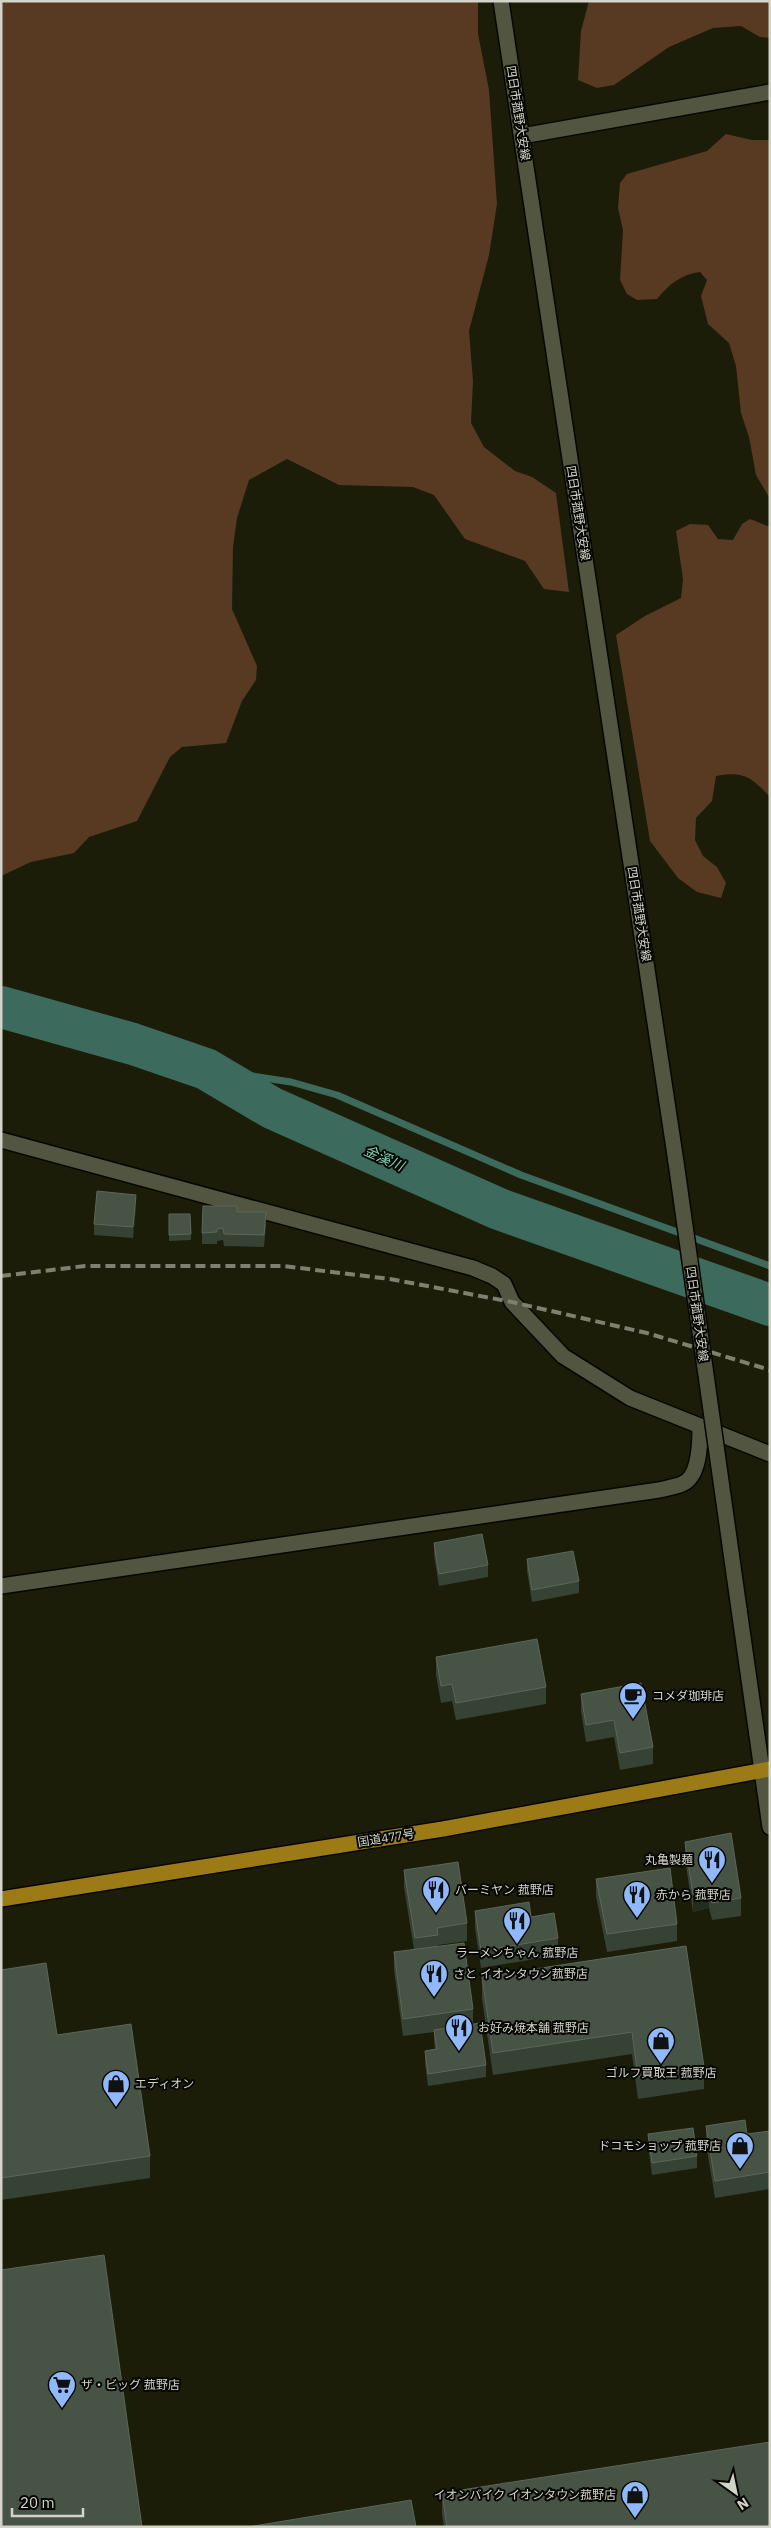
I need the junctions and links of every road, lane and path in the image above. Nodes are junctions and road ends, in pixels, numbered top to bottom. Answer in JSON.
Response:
{"nodes":[{"id":1,"x":501,"y":1,"type":"edge"},
{"id":2,"x":770,"y":92,"type":"edge"},
{"id":3,"x":522,"y":136,"type":"junction"},
{"id":4,"x":1,"y":1140,"type":"edge"},
{"id":5,"x":700,"y":1427,"type":"junction"},
{"id":6,"x":770,"y":1454,"type":"edge"},
{"id":7,"x":1,"y":1586,"type":"edge"},
{"id":8,"x":765,"y":1770,"type":"edge"},
{"id":9,"x":770,"y":1827,"type":"edge"},
{"id":10,"x":1,"y":1899,"type":"edge"}],
"edges":[{"from":1,"to":3,"type":"main road","name":"四日市菰野大安線"},
{"from":2,"to":3,"type":"main road"},
{"from":3,"to":8,"type":"main road","name":"四日市菰野大安線","bridge":true},
{"from":4,"to":5,"type":"main road"},
{"from":5,"to":6,"type":"main road"},
{"from":5,"to":7,"type":"main road"},
{"from":8,"to":9,"type":"main road","name":"四日市菰野大安線"},
{"from":8,"to":10,"type":"highway","name":"国道477号"}]}
